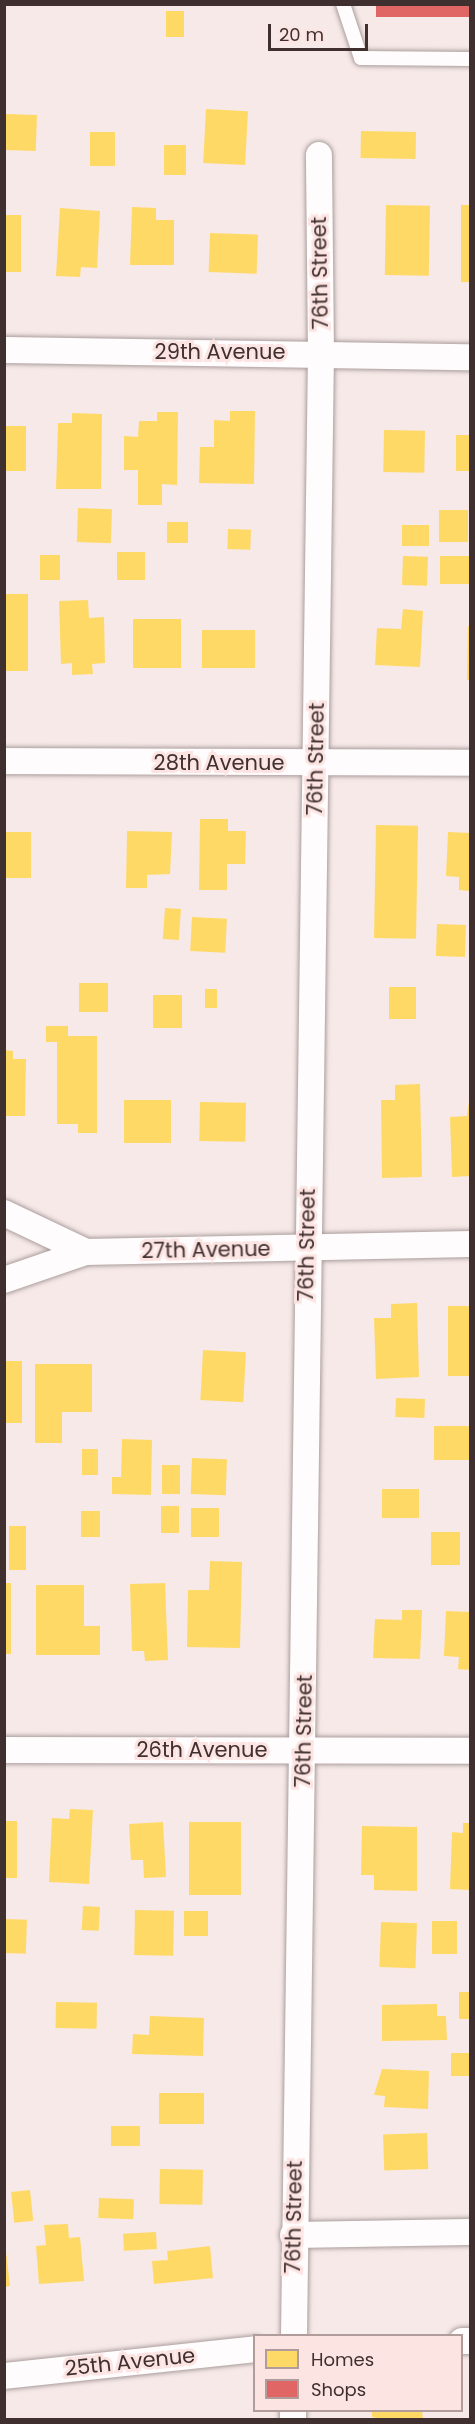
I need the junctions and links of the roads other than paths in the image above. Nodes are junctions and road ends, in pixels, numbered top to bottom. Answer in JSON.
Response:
{"nodes":[{"id":1,"x":343,"y":4,"type":"edge"},
{"id":2,"x":471,"y":59,"type":"edge"},
{"id":3,"x":319,"y":155,"type":"dead end"},
{"id":4,"x":4,"y":350,"type":"edge"},
{"id":5,"x":321,"y":353,"type":"junction"},
{"id":6,"x":471,"y":357,"type":"edge"},
{"id":7,"x":4,"y":761,"type":"edge"},
{"id":8,"x":316,"y":763,"type":"junction"},
{"id":9,"x":471,"y":763,"type":"edge"},
{"id":10,"x":4,"y":1213,"type":"edge"},
{"id":11,"x":471,"y":1244,"type":"edge"},
{"id":12,"x":307,"y":1249,"type":"junction"},
{"id":13,"x":86,"y":1252,"type":"junction"},
{"id":14,"x":4,"y":1280,"type":"edge"},
{"id":15,"x":4,"y":1750,"type":"edge"},
{"id":16,"x":304,"y":1750,"type":"junction"},
{"id":17,"x":471,"y":1751,"type":"edge"},
{"id":18,"x":471,"y":2232,"type":"edge"},
{"id":19,"x":293,"y":2235,"type":"junction"},
{"id":20,"x":294,"y":2334,"type":"edge"},
{"id":21,"x":253,"y":2349,"type":"edge"},
{"id":22,"x":4,"y":2376,"type":"edge"}],
"edges":[{"from":1,"to":2,"type":"lane"},
{"from":3,"to":5,"type":"street","name":"76th Street"},
{"from":4,"to":5,"type":"street","name":"29th Avenue"},
{"from":5,"to":6,"type":"street","name":"29th Avenue"},
{"from":5,"to":8,"type":"street","name":"76th Street"},
{"from":7,"to":8,"type":"street","name":"28th Avenue"},
{"from":8,"to":9,"type":"street","name":"28th Avenue"},
{"from":8,"to":12,"type":"street","name":"76th Street"},
{"from":10,"to":13,"type":"street","name":"27th Avenue"},
{"from":11,"to":12,"type":"street","name":"27th Avenue"},
{"from":12,"to":13,"type":"street","name":"27th Avenue"},
{"from":12,"to":16,"type":"street","name":"76th Street"},
{"from":13,"to":14,"type":"street","name":"27th Avenue"},
{"from":15,"to":16,"type":"street","name":"26th Avenue"},
{"from":16,"to":17,"type":"street","name":"26th Avenue"},
{"from":16,"to":19,"type":"street","name":"76th Street"},
{"from":18,"to":19,"type":"street"},
{"from":19,"to":20,"type":"street","name":"76th Street"},
{"from":21,"to":22,"type":"street","name":"25th Avenue"}]}
